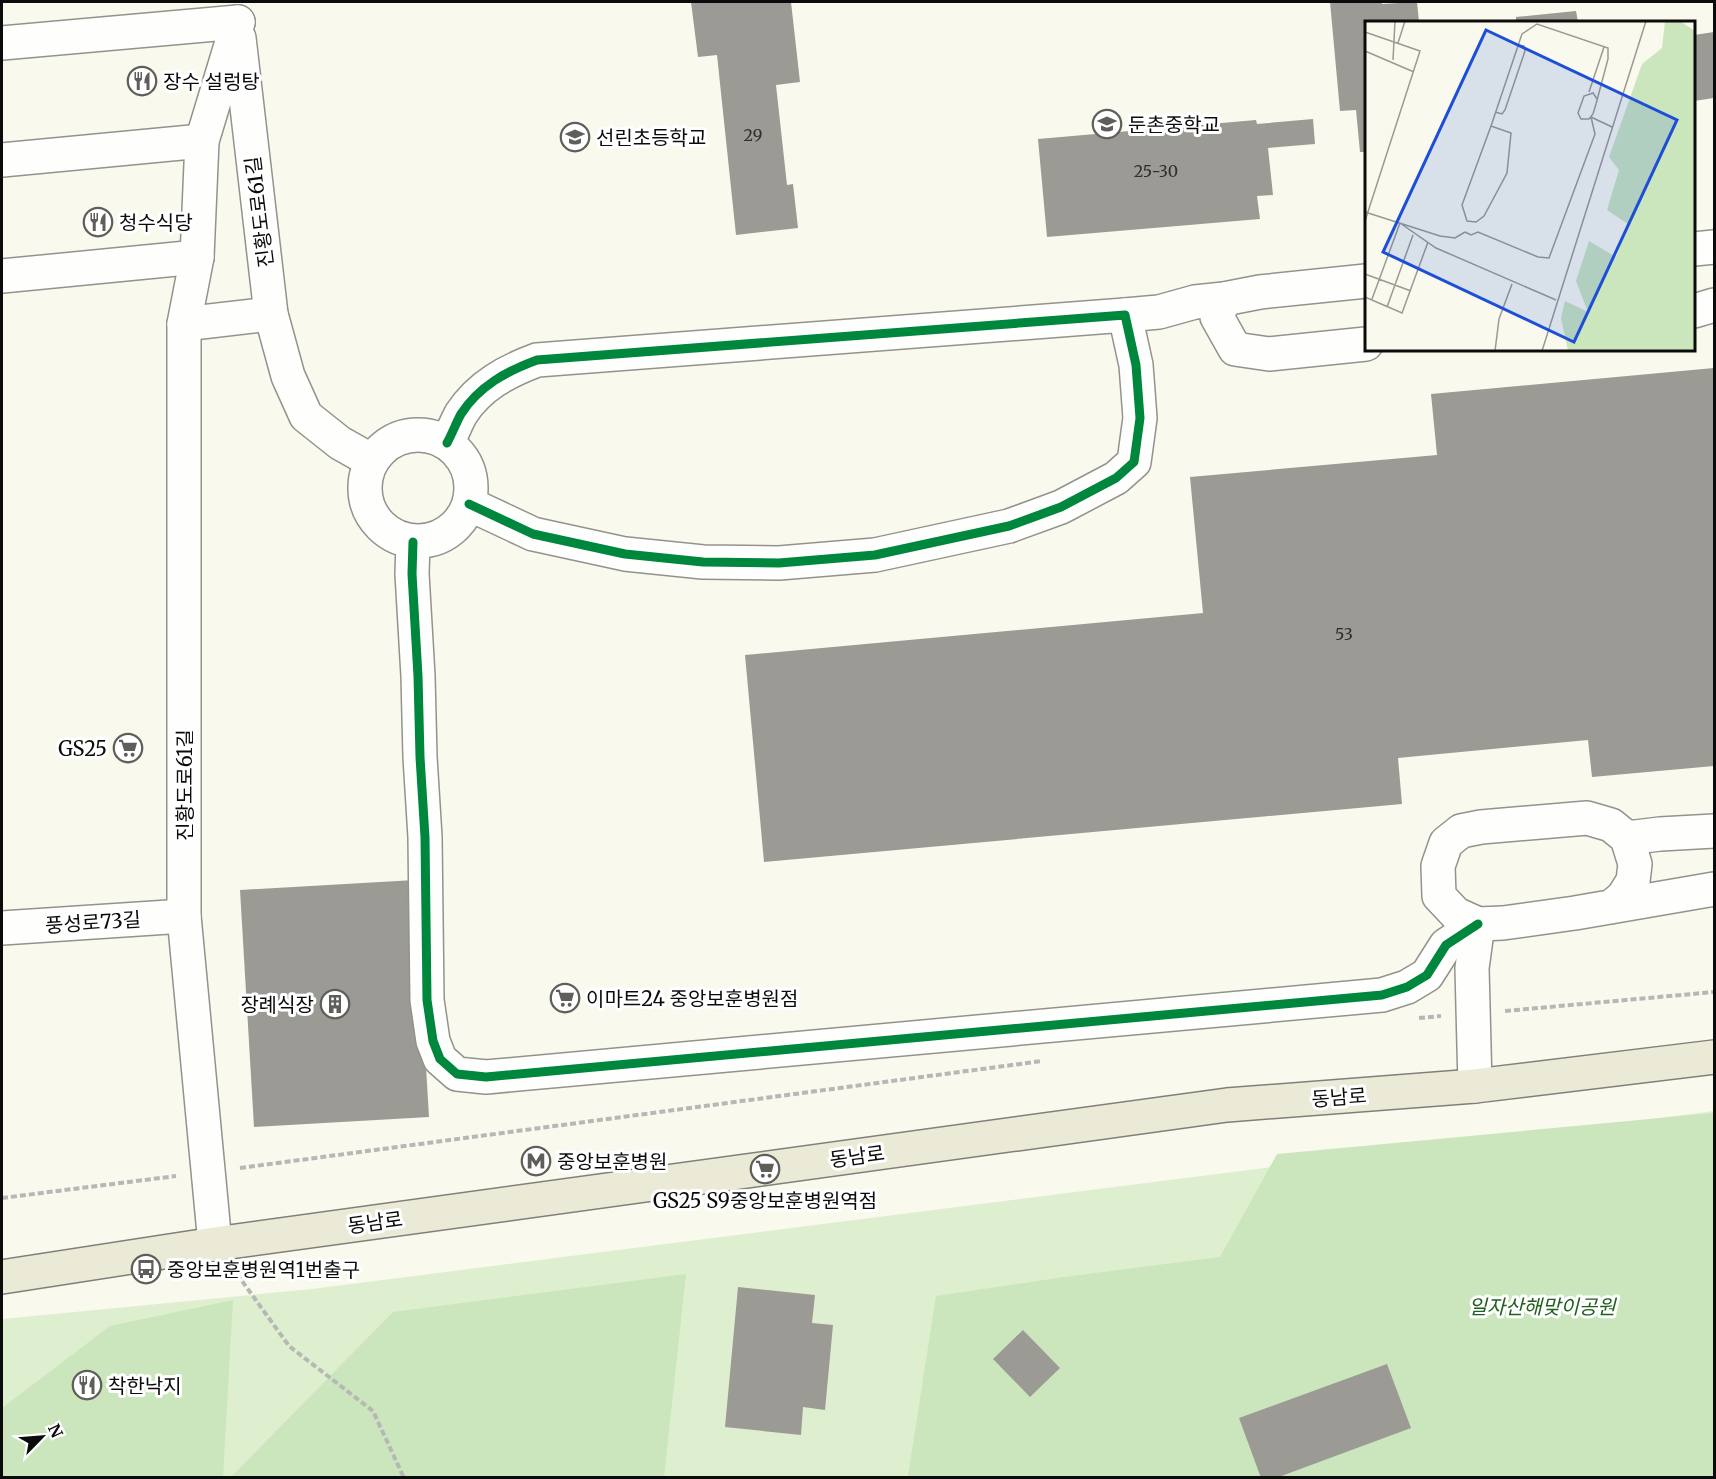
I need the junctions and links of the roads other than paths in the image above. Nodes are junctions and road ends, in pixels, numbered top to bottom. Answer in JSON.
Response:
{"nodes":[{"id":1,"x":236,"y":12,"type":"edge"},
{"id":2,"x":2,"y":43,"type":"edge"},
{"id":3,"x":202,"y":141,"type":"junction"},
{"id":4,"x":2,"y":160,"type":"edge"},
{"id":5,"x":1714,"y":247,"type":"edge"},
{"id":6,"x":1695,"y":249,"type":"edge"},
{"id":7,"x":197,"y":257,"type":"junction"},
{"id":8,"x":2,"y":276,"type":"edge"},
{"id":9,"x":1365,"y":282,"type":"edge"},
{"id":10,"x":1224,"y":299,"type":"junction"},
{"id":11,"x":1714,"y":305,"type":"edge"},
{"id":12,"x":1695,"y":311,"type":"edge"},
{"id":13,"x":271,"y":314,"type":"junction"},
{"id":14,"x":1125,"y":315,"type":"junction"},
{"id":15,"x":184,"y":324,"type":"junction"},
{"id":16,"x":1365,"y":344,"type":"edge"},
{"id":17,"x":447,"y":443,"type":"junction"},
{"id":18,"x":372,"y":461,"type":"junction"},
{"id":19,"x":469,"y":504,"type":"junction"},
{"id":20,"x":414,"y":542,"type":"junction"},
{"id":21,"x":1714,"y":831,"type":"edge"},
{"id":22,"x":1627,"y":838,"type":"junction"},
{"id":23,"x":1714,"y":889,"type":"edge"},
{"id":24,"x":1611,"y":907,"type":"junction"},
{"id":25,"x":184,"y":916,"type":"junction"},
{"id":26,"x":1478,"y":924,"type":"junction"},
{"id":27,"x":2,"y":928,"type":"edge"},
{"id":28,"x":1714,"y":1057,"type":"edge"},
{"id":29,"x":1475,"y":1086,"type":"junction"},
{"id":30,"x":215,"y":1244,"type":"junction"},
{"id":31,"x":2,"y":1277,"type":"edge"}],
"edges":[{"from":1,"to":2,"type":"street"},
{"from":1,"to":3,"type":"street","name":"진황도로61길"},
{"from":1,"to":13,"type":"street","name":"진황도로61길"},
{"from":3,"to":4,"type":"street"},
{"from":3,"to":7,"type":"street","name":"진황도로61길"},
{"from":5,"to":6,"type":"street"},
{"from":7,"to":8,"type":"street"},
{"from":7,"to":15,"type":"street","name":"진황도로61길"},
{"from":9,"to":10,"type":"street"},
{"from":10,"to":14,"type":"street"},
{"from":10,"to":16,"type":"street"},
{"from":11,"to":12,"type":"street"},
{"from":13,"to":15,"type":"street"},
{"from":13,"to":18,"type":"street","name":"진황도로61길"},
{"from":14,"to":17,"type":"street"},
{"from":14,"to":19,"type":"street"},
{"from":15,"to":25,"type":"street","name":"진황도로61길"},
{"from":17,"to":18,"type":"street"},
{"from":17,"to":19,"type":"street"},
{"from":18,"to":20,"type":"street"},
{"from":19,"to":20,"type":"street"},
{"from":20,"to":26,"type":"street"},
{"from":21,"to":22,"type":"street"},
{"from":22,"to":24,"type":"street"},
{"from":22,"to":26,"type":"street"},
{"from":23,"to":24,"type":"street"},
{"from":24,"to":26,"type":"street"},
{"from":25,"to":27,"type":"street","name":"풍성로73길"},
{"from":25,"to":30,"type":"street","name":"진황도로61길"},
{"from":26,"to":29,"type":"street"},
{"from":28,"to":29,"type":"main road","name":"동남로"},
{"from":29,"to":30,"type":"main road","name":"동남로"},
{"from":30,"to":31,"type":"main road","name":"동남로"}]}
